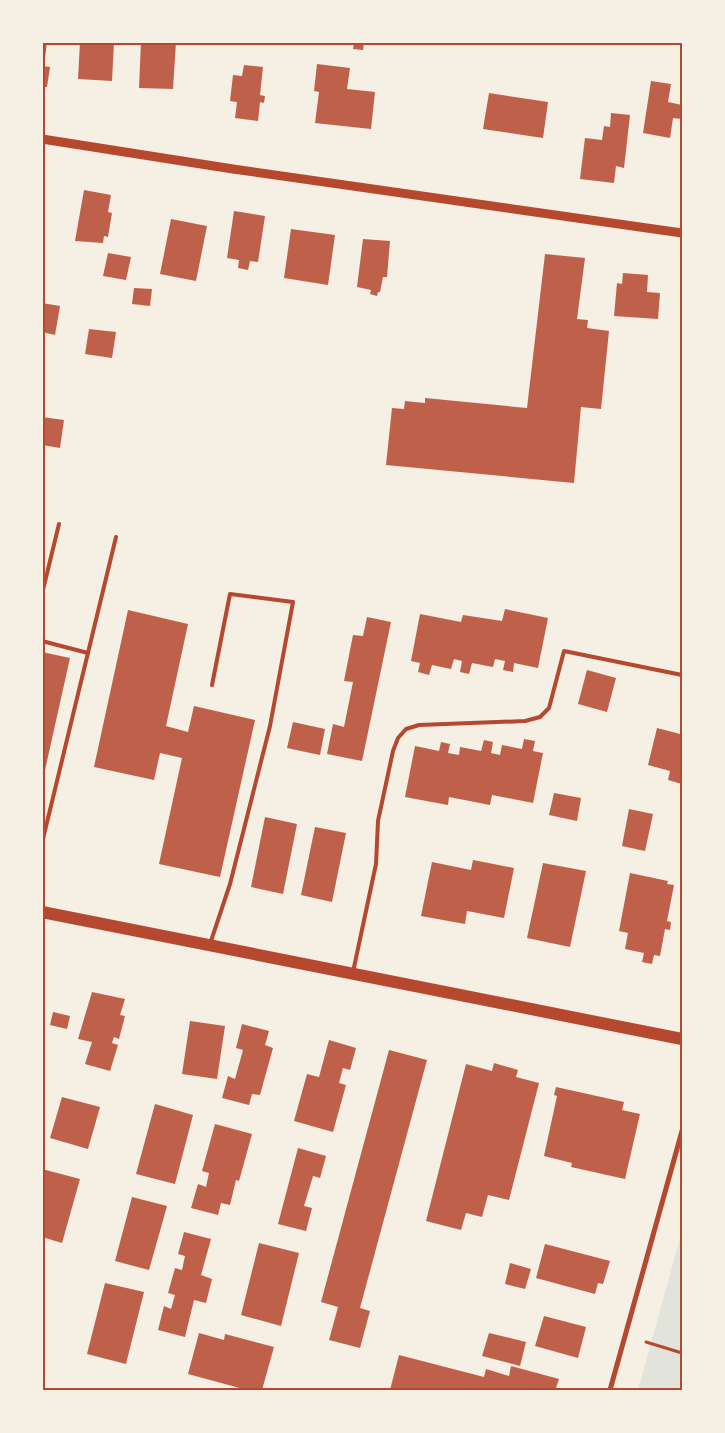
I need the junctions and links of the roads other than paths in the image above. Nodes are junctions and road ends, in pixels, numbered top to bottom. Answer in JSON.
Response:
{"nodes":[{"id":1,"x":42,"y":138,"type":"edge"},
{"id":2,"x":682,"y":234,"type":"edge"},
{"id":3,"x":59,"y":524,"type":"dead end"},
{"id":4,"x":116,"y":537,"type":"dead end"},
{"id":5,"x":42,"y":594,"type":"edge"},
{"id":6,"x":42,"y":641,"type":"edge"},
{"id":7,"x":88,"y":653,"type":"junction"},
{"id":8,"x":682,"y":675,"type":"edge"},
{"id":9,"x":212,"y":685,"type":"dead end"},
{"id":10,"x":42,"y":843,"type":"edge"},
{"id":11,"x":42,"y":912,"type":"edge"},
{"id":12,"x":210,"y":946,"type":"junction"},
{"id":13,"x":353,"y":974,"type":"junction"},
{"id":14,"x":682,"y":1039,"type":"edge"},
{"id":15,"x":682,"y":1131,"type":"edge"},
{"id":16,"x":610,"y":1390,"type":"edge"}],
"edges":[{"from":1,"to":2,"type":"street"},
{"from":3,"to":5,"type":"lane"},
{"from":4,"to":7,"type":"lane"},
{"from":6,"to":7,"type":"lane"},
{"from":7,"to":10,"type":"lane"},
{"from":8,"to":13,"type":"lane"},
{"from":9,"to":12,"type":"lane"},
{"from":11,"to":12,"type":"main road"},
{"from":12,"to":13,"type":"main road"},
{"from":13,"to":14,"type":"main road"},
{"from":15,"to":16,"type":"street"}]}
